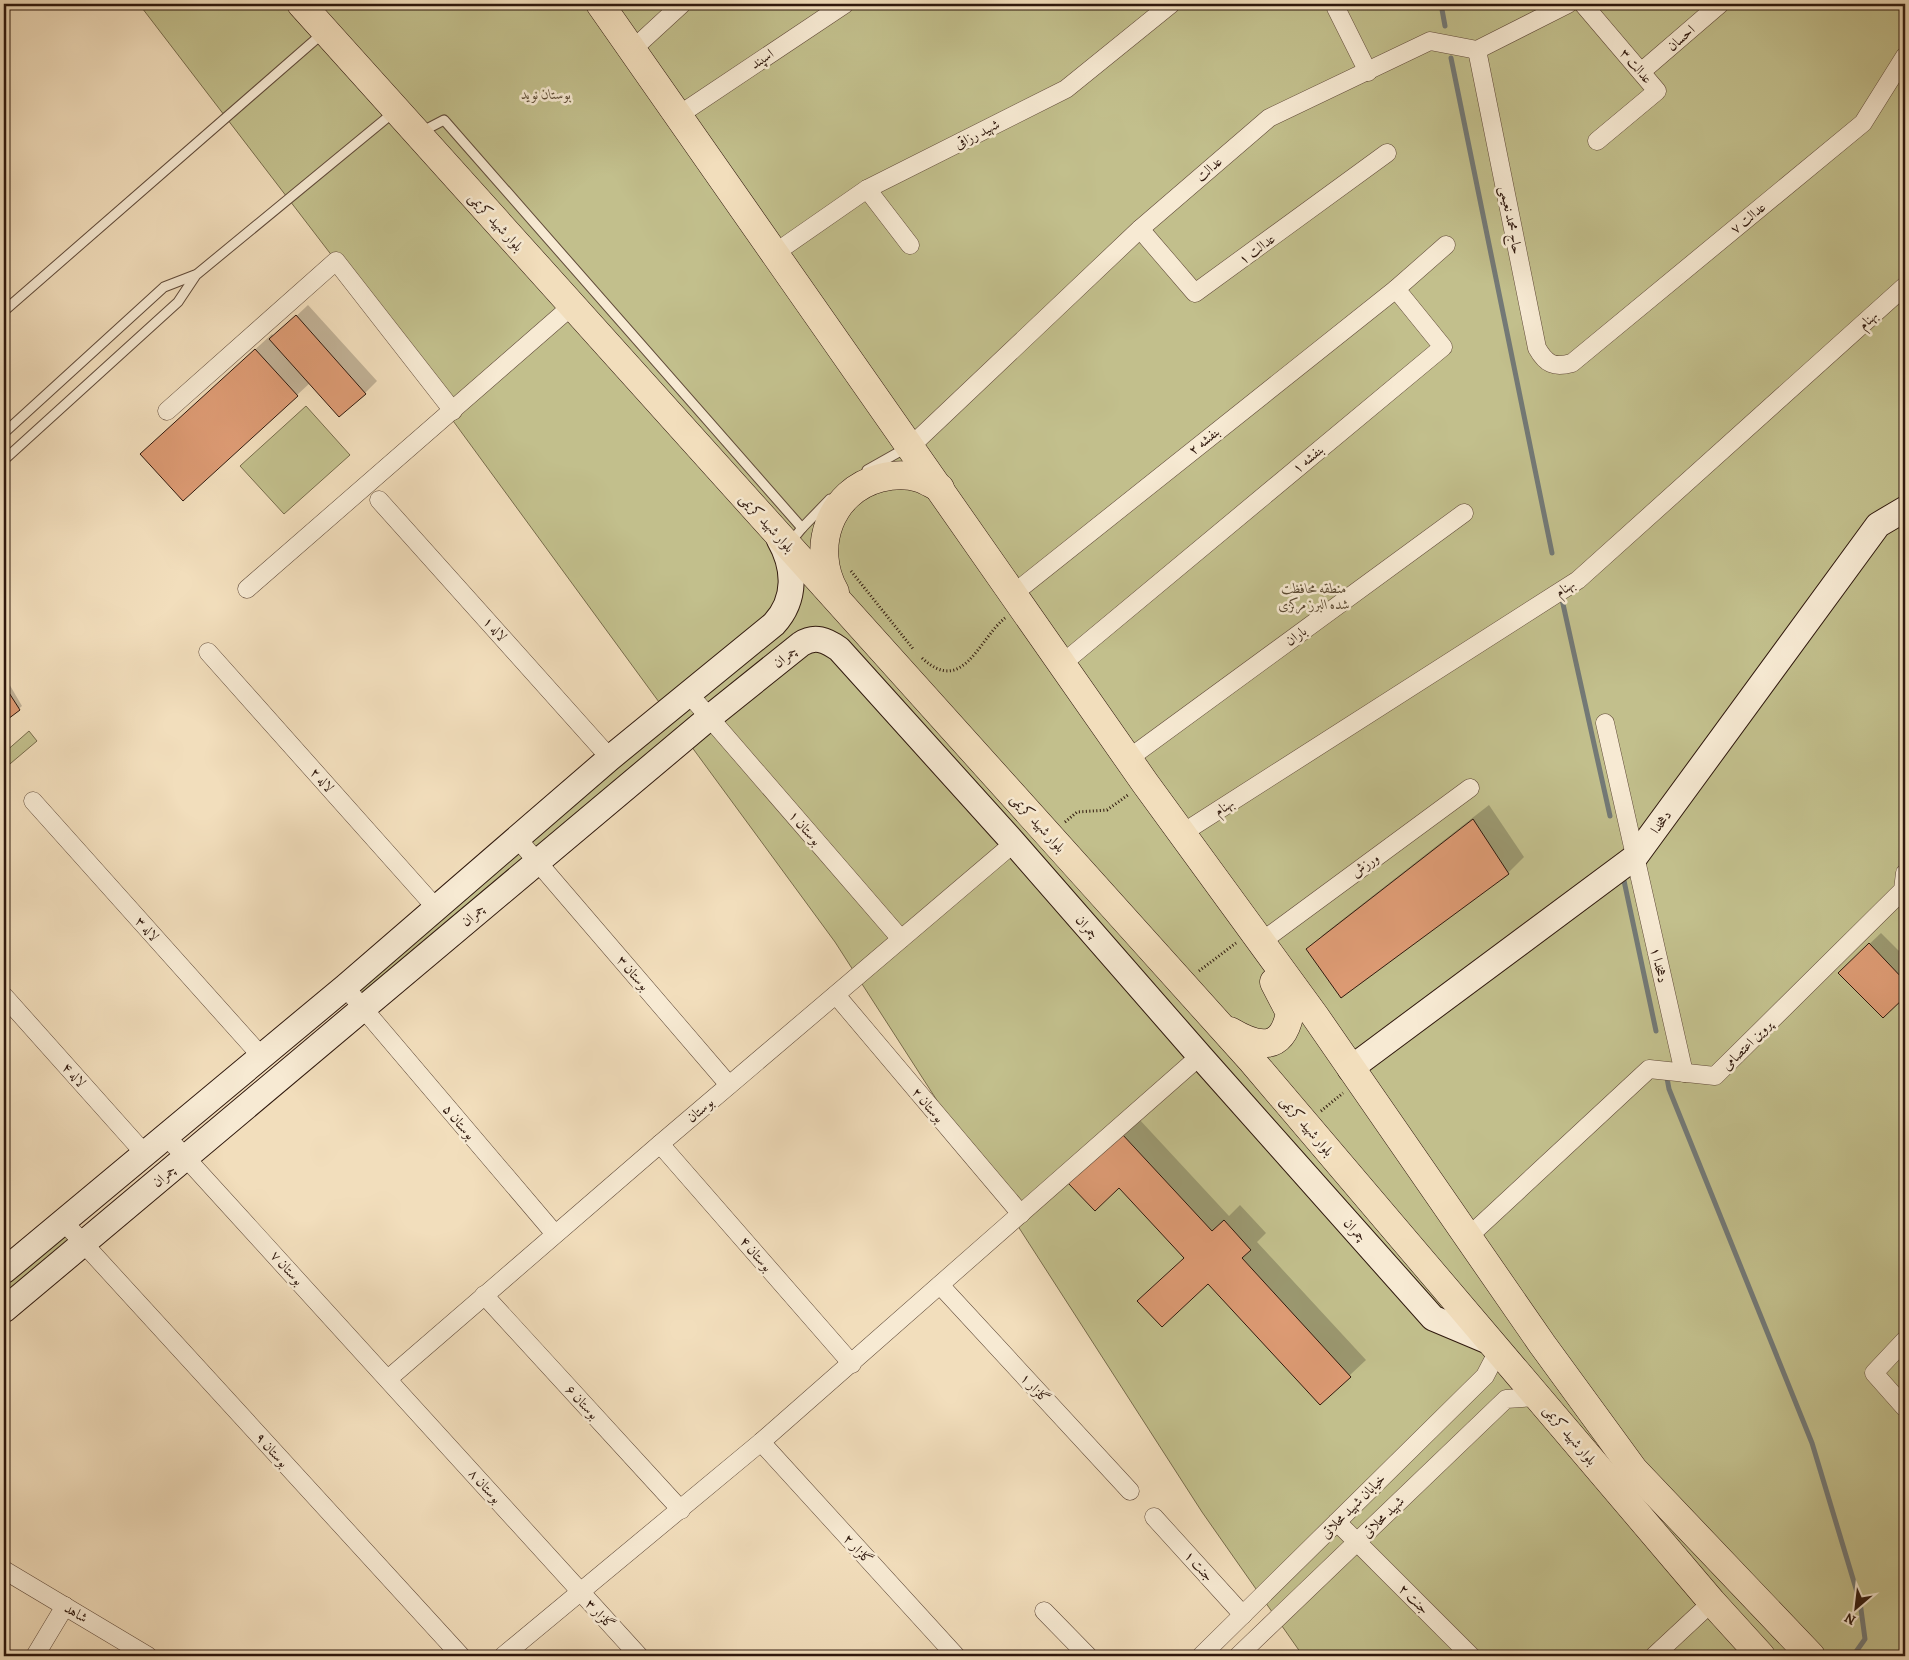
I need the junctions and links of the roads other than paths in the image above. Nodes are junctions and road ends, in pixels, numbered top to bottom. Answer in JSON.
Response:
{"nodes":[{"id":1,"x":300,"y":4,"type":"edge"},
{"id":2,"x":600,"y":4,"type":"edge"},
{"id":3,"x":682,"y":4,"type":"edge"},
{"id":4,"x":846,"y":4,"type":"edge"},
{"id":5,"x":1171,"y":4,"type":"edge"},
{"id":6,"x":1338,"y":4,"type":"edge"},
{"id":7,"x":1568,"y":4,"type":"edge"},
{"id":8,"x":1583,"y":4,"type":"edge"},
{"id":9,"x":1720,"y":4,"type":"edge"},
{"id":10,"x":325,"y":32,"type":"junction"},
{"id":11,"x":632,"y":50,"type":"junction"},
{"id":12,"x":1477,"y":50,"type":"junction"},
{"id":13,"x":1905,"y":56,"type":"edge"},
{"id":14,"x":1368,"y":72,"type":"junction"},
{"id":15,"x":1641,"y":72,"type":"junction"},
{"id":16,"x":396,"y":110,"type":"junction"},
{"id":17,"x":679,"y":115,"type":"junction"},
{"id":18,"x":417,"y":134,"type":"junction"},
{"id":19,"x":1597,"y":140,"type":"dead end"},
{"id":20,"x":1387,"y":153,"type":"dead end"},
{"id":21,"x":867,"y":189,"type":"junction"},
{"id":22,"x":1140,"y":229,"type":"junction"},
{"id":23,"x":910,"y":245,"type":"dead end"},
{"id":24,"x":1446,"y":245,"type":"dead end"},
{"id":25,"x":775,"y":253,"type":"junction"},
{"id":26,"x":196,"y":275,"type":"junction"},
{"id":27,"x":1905,"y":286,"type":"edge"},
{"id":28,"x":1396,"y":289,"type":"junction"},
{"id":29,"x":573,"y":305,"type":"junction"},
{"id":30,"x":4,"y":311,"type":"edge"},
{"id":31,"x":1572,"y":363,"type":"joint"},
{"id":32,"x":167,"y":411,"type":"dead end"},
{"id":33,"x":453,"y":411,"type":"junction"},
{"id":34,"x":4,"y":434,"type":"edge"},
{"id":35,"x":911,"y":446,"type":"junction"},
{"id":36,"x":4,"y":460,"type":"edge"},
{"id":37,"x":855,"y":477,"type":"dead end"},
{"id":38,"x":940,"y":488,"type":"junction"},
{"id":39,"x":839,"y":490,"type":"dead end"},
{"id":40,"x":379,"y":500,"type":"dead end"},
{"id":41,"x":1905,"y":510,"type":"edge"},
{"id":42,"x":1464,"y":513,"type":"dead end"},
{"id":43,"x":788,"y":535,"type":"junction"},
{"id":44,"x":247,"y":589,"type":"dead end"},
{"id":45,"x":1017,"y":600,"type":"junction"},
{"id":46,"x":844,"y":608,"type":"junction"},
{"id":47,"x":208,"y":652,"type":"dead end"},
{"id":48,"x":1063,"y":663,"type":"junction"},
{"id":49,"x":689,"y":694,"type":"junction"},
{"id":50,"x":710,"y":717,"type":"junction"},
{"id":51,"x":1605,"y":723,"type":"dead end"},
{"id":52,"x":610,"y":758,"type":"junction"},
{"id":53,"x":1128,"y":759,"type":"junction"},
{"id":54,"x":1470,"y":788,"type":"dead end"},
{"id":55,"x":33,"y":802,"type":"dead end"},
{"id":56,"x":1182,"y":834,"type":"junction"},
{"id":57,"x":516,"y":837,"type":"junction"},
{"id":58,"x":1014,"y":843,"type":"junction"},
{"id":59,"x":1635,"y":857,"type":"junction"},
{"id":60,"x":536,"y":860,"type":"junction"},
{"id":61,"x":1905,"y":873,"type":"edge"},
{"id":62,"x":1904,"y":889,"type":"edge"},
{"id":63,"x":1232,"y":904,"type":"junction"},
{"id":64,"x":437,"y":908,"type":"junction"},
{"id":65,"x":901,"y":939,"type":"junction"},
{"id":66,"x":1261,"y":942,"type":"junction"},
{"id":67,"x":345,"y":987,"type":"junction"},
{"id":68,"x":836,"y":995,"type":"junction"},
{"id":69,"x":4,"y":996,"type":"edge"},
{"id":70,"x":364,"y":1009,"type":"junction"},
{"id":71,"x":1218,"y":1024,"type":"junction"},
{"id":72,"x":1200,"y":1056,"type":"junction"},
{"id":73,"x":262,"y":1057,"type":"junction"},
{"id":74,"x":1350,"y":1069,"type":"junction"},
{"id":75,"x":1684,"y":1073,"type":"junction"},
{"id":76,"x":729,"y":1085,"type":"junction"},
{"id":77,"x":166,"y":1136,"type":"junction"},
{"id":78,"x":660,"y":1144,"type":"junction"},
{"id":79,"x":145,"y":1154,"type":"junction"},
{"id":80,"x":186,"y":1158,"type":"junction"},
{"id":81,"x":1021,"y":1214,"type":"junction"},
{"id":82,"x":63,"y":1221,"type":"junction"},
{"id":83,"x":554,"y":1234,"type":"junction"},
{"id":84,"x":1468,"y":1237,"type":"junction"},
{"id":85,"x":84,"y":1243,"type":"junction"},
{"id":86,"x":5,"y":1267,"type":"edge"},
{"id":87,"x":940,"y":1286,"type":"junction"},
{"id":88,"x":484,"y":1295,"type":"junction"},
{"id":89,"x":4,"y":1310,"type":"edge"},
{"id":90,"x":1905,"y":1340,"type":"edge"},
{"id":91,"x":1494,"y":1347,"type":"junction"},
{"id":92,"x":852,"y":1364,"type":"junction"},
{"id":93,"x":388,"y":1379,"type":"junction"},
{"id":94,"x":1537,"y":1397,"type":"junction"},
{"id":95,"x":1905,"y":1408,"type":"edge"},
{"id":96,"x":761,"y":1442,"type":"junction"},
{"id":97,"x":1400,"y":1459,"type":"junction"},
{"id":98,"x":1420,"y":1481,"type":"junction"},
{"id":99,"x":1130,"y":1491,"type":"dead end"},
{"id":100,"x":681,"y":1510,"type":"junction"},
{"id":101,"x":1154,"y":1517,"type":"dead end"},
{"id":102,"x":1337,"y":1522,"type":"junction"},
{"id":103,"x":1357,"y":1542,"type":"junction"},
{"id":104,"x":4,"y":1570,"type":"edge"},
{"id":105,"x":581,"y":1594,"type":"junction"},
{"id":106,"x":1712,"y":1602,"type":"junction"},
{"id":107,"x":65,"y":1606,"type":"junction"},
{"id":108,"x":1044,"y":1611,"type":"dead end"},
{"id":109,"x":1243,"y":1615,"type":"junction"},
{"id":110,"x":1229,"y":1629,"type":"junction"},
{"id":111,"x":1248,"y":1653,"type":"edge"},
{"id":112,"x":36,"y":1656,"type":"edge"},
{"id":113,"x":148,"y":1656,"type":"edge"},
{"id":114,"x":461,"y":1656,"type":"edge"},
{"id":115,"x":503,"y":1656,"type":"edge"},
{"id":116,"x":639,"y":1656,"type":"edge"},
{"id":117,"x":956,"y":1656,"type":"edge"},
{"id":118,"x":1088,"y":1656,"type":"edge"},
{"id":119,"x":1201,"y":1656,"type":"edge"},
{"id":120,"x":1471,"y":1656,"type":"edge"},
{"id":121,"x":1654,"y":1656,"type":"edge"},
{"id":122,"x":1761,"y":1656,"type":"edge"},
{"id":123,"x":1811,"y":1656,"type":"edge"}],
"edges":[{"from":1,"to":10,"type":"main road","name":"بلوار شهید کریمی"},
{"from":2,"to":11,"type":"main road","name":"بلوار شهید کریمی"},
{"from":3,"to":11,"type":"street"},
{"from":4,"to":17,"type":"street","name":"اسپند"},
{"from":5,"to":21,"type":"street","name":"شهید رزاقی"},
{"from":6,"to":14,"type":"street"},
{"from":7,"to":12,"type":"street"},
{"from":8,"to":15,"type":"street","name":"عدالت ۳"},
{"from":9,"to":15,"type":"street","name":"احسان"},
{"from":10,"to":16,"type":"main road","name":"بلوار شهید کریمی"},
{"from":10,"to":30,"type":"lane"},
{"from":11,"to":17,"type":"main road","name":"بلوار شهید کریمی"},
{"from":12,"to":14,"type":"street","name":"عدالت"},
{"from":12,"to":31,"type":"street","name":"حاج محمد نعیمی"},
{"from":13,"to":31,"type":"street","name":"۷ عدالت"},
{"from":14,"to":22,"type":"street","name":"عدالت"},
{"from":15,"to":19,"type":"street","name":"عدالت ۳"},
{"from":16,"to":18,"type":"main road","name":"بلوار شهید کریمی"},
{"from":16,"to":26,"type":"lane"},
{"from":17,"to":25,"type":"main road","name":"بلوار شهید کریمی"},
{"from":18,"to":29,"type":"main road","name":"بلوار شهید کریمی"},
{"from":18,"to":43,"type":"lane"},
{"from":20,"to":22,"type":"street","name":"عدالت ۱"},
{"from":21,"to":23,"type":"street"},
{"from":21,"to":25,"type":"street","name":"شهید رزاقی"},
{"from":22,"to":35,"type":"street","name":"عدالت"},
{"from":24,"to":28,"type":"street"},
{"from":25,"to":35,"type":"main road","name":"بلوار شهید کریمی"},
{"from":26,"to":34,"type":"lane"},
{"from":26,"to":36,"type":"lane"},
{"from":27,"to":56,"type":"street","name":"بهنام"},
{"from":28,"to":45,"type":"street","name":"بنفشه ۲"},
{"from":28,"to":48,"type":"street","name":"بنفشه ۱"},
{"from":29,"to":33,"type":"street"},
{"from":29,"to":43,"type":"main road","name":"بلوار شهید کریمی"},
{"from":32,"to":33,"type":"street"},
{"from":33,"to":44,"type":"street"},
{"from":35,"to":37,"type":"lane"},
{"from":35,"to":38,"type":"main road","name":"بلوار شهید کریمی"},
{"from":38,"to":45,"type":"main road","name":"بلوار شهید کریمی"},
{"from":38,"to":46,"type":"main road"},
{"from":39,"to":43,"type":"lane"},
{"from":40,"to":52,"type":"street","name":"لاله ۱"},
{"from":41,"to":59,"type":"street","name":"دهخدا"},
{"from":42,"to":53,"type":"street","name":"باران"},
{"from":43,"to":46,"type":"main road","name":"بلوار شهید کریمی"},
{"from":43,"to":49,"type":"street","name":"چمران"},
{"from":45,"to":48,"type":"main road","name":"بلوار شهید کریمی"},
{"from":46,"to":71,"type":"main road","name":"بلوار شهید کریمی"},
{"from":47,"to":64,"type":"street","name":"لاله ۲"},
{"from":48,"to":53,"type":"main road","name":"بلوار شهید کریمی"},
{"from":49,"to":50,"type":"street","name":"بوستان ۱"},
{"from":49,"to":52,"type":"street","name":"چمران"},
{"from":50,"to":58,"type":"street","name":"چمران"},
{"from":50,"to":60,"type":"street","name":"چمران"},
{"from":50,"to":65,"type":"street","name":"بوستان ۱"},
{"from":51,"to":59,"type":"street","name":"دهخدا ۱"},
{"from":52,"to":57,"type":"street","name":"چمران"},
{"from":53,"to":56,"type":"main road","name":"بلوار شهید کریمی"},
{"from":54,"to":66,"type":"street","name":"ورزش"},
{"from":55,"to":73,"type":"street","name":"لاله ۳"},
{"from":56,"to":63,"type":"main road","name":"بلوار شهید کریمی"},
{"from":57,"to":60,"type":"street","name":"بوستان ۳"},
{"from":57,"to":64,"type":"street","name":"چمران"},
{"from":58,"to":65,"type":"street","name":"بوستان"},
{"from":58,"to":72,"type":"street","name":"چمران"},
{"from":59,"to":74,"type":"street","name":"دهخدا"},
{"from":59,"to":75,"type":"street","name":"دهخدا ۱"},
{"from":60,"to":70,"type":"street","name":"چمران"},
{"from":60,"to":76,"type":"street","name":"بوستان ۳"},
{"from":61,"to":62,"type":"street","name":"پروین اعتصامی"},
{"from":62,"to":75,"type":"street","name":"پروین اعتصامی"},
{"from":63,"to":66,"type":"main road","name":"بلوار شهید کریمی"},
{"from":63,"to":71,"type":"main road"},
{"from":64,"to":67,"type":"street","name":"چمران"},
{"from":65,"to":68,"type":"street","name":"بوستان"},
{"from":66,"to":74,"type":"main road","name":"بلوار شهید کریمی"},
{"from":67,"to":70,"type":"street","name":"بوستان ۵"},
{"from":67,"to":73,"type":"street","name":"چمران"},
{"from":68,"to":76,"type":"street","name":"بوستان"},
{"from":68,"to":81,"type":"street","name":"بوستان ۲"},
{"from":69,"to":79,"type":"street","name":"لاله ۴"},
{"from":70,"to":80,"type":"street","name":"چمران"},
{"from":70,"to":83,"type":"street","name":"بوستان ۵"},
{"from":71,"to":91,"type":"main road","name":"بلوار شهید کریمی"},
{"from":72,"to":81,"type":"street"},
{"from":72,"to":91,"type":"street","name":"چمران"},
{"from":73,"to":77,"type":"street","name":"چمران"},
{"from":74,"to":84,"type":"main road","name":"بلوار شهید کریمی"},
{"from":75,"to":84,"type":"street","name":"پروین اعتصامی"},
{"from":76,"to":78,"type":"street","name":"بوستان"},
{"from":77,"to":79,"type":"street","name":"چمران"},
{"from":77,"to":80,"type":"street","name":"بوستان ۷"},
{"from":78,"to":83,"type":"street","name":"بوستان"},
{"from":78,"to":92,"type":"street","name":"بوستان ۴"},
{"from":79,"to":82,"type":"street","name":"چمران"},
{"from":80,"to":85,"type":"street","name":"چمران"},
{"from":80,"to":93,"type":"street","name":"بوستان ۷"},
{"from":81,"to":87,"type":"street"},
{"from":82,"to":85,"type":"street","name":"بوستان ۹"},
{"from":82,"to":86,"type":"street","name":"چمران"},
{"from":83,"to":88,"type":"street","name":"بوستان"},
{"from":84,"to":123,"type":"main road","name":"بلوار شهید کریمی"},
{"from":85,"to":89,"type":"street","name":"چمران"},
{"from":85,"to":114,"type":"street","name":"بوستان ۹"},
{"from":87,"to":92,"type":"street"},
{"from":87,"to":99,"type":"street","name":"گلزار ۱"},
{"from":88,"to":93,"type":"street","name":"بوستان"},
{"from":88,"to":100,"type":"street","name":"بوستان ۶"},
{"from":90,"to":95,"type":"street"},
{"from":91,"to":94,"type":"main road","name":"بلوار شهید کریمی"},
{"from":91,"to":97,"type":"street","name":"خیابان شهید محلاتی"},
{"from":92,"to":96,"type":"street"},
{"from":93,"to":105,"type":"street","name":"بوستان ۸"},
{"from":94,"to":98,"type":"street","name":"شهید محلاتی"},
{"from":94,"to":106,"type":"main road","name":"بلوار شهید کریمی"},
{"from":96,"to":100,"type":"street"},
{"from":96,"to":117,"type":"street","name":"گلزار ۲"},
{"from":97,"to":98,"type":"street"},
{"from":97,"to":102,"type":"street","name":"خیابان شهید محلاتی"},
{"from":98,"to":103,"type":"street","name":"شهید محلاتی"},
{"from":100,"to":105,"type":"street"},
{"from":101,"to":109,"type":"street","name":"جنت ۱"},
{"from":102,"to":103,"type":"street","name":"جنت ۲"},
{"from":102,"to":109,"type":"street","name":"خیابان شهید محلاتی"},
{"from":103,"to":111,"type":"street","name":"شهید محلاتی"},
{"from":103,"to":120,"type":"street","name":"جنت ۲"},
{"from":104,"to":107,"type":"street","name":"شاهد"},
{"from":105,"to":115,"type":"street"},
{"from":105,"to":116,"type":"street","name":"گلزار ۳"},
{"from":106,"to":121,"type":"street"},
{"from":106,"to":122,"type":"main road","name":"بلوار شهید کریمی"},
{"from":107,"to":112,"type":"street"},
{"from":107,"to":113,"type":"street","name":"شاهد"},
{"from":108,"to":118,"type":"street"},
{"from":109,"to":110,"type":"street","name":"خیابان شهید محلاتی"},
{"from":110,"to":111,"type":"street"},
{"from":110,"to":119,"type":"street","name":"خیابان شهید محلاتی"}]}
